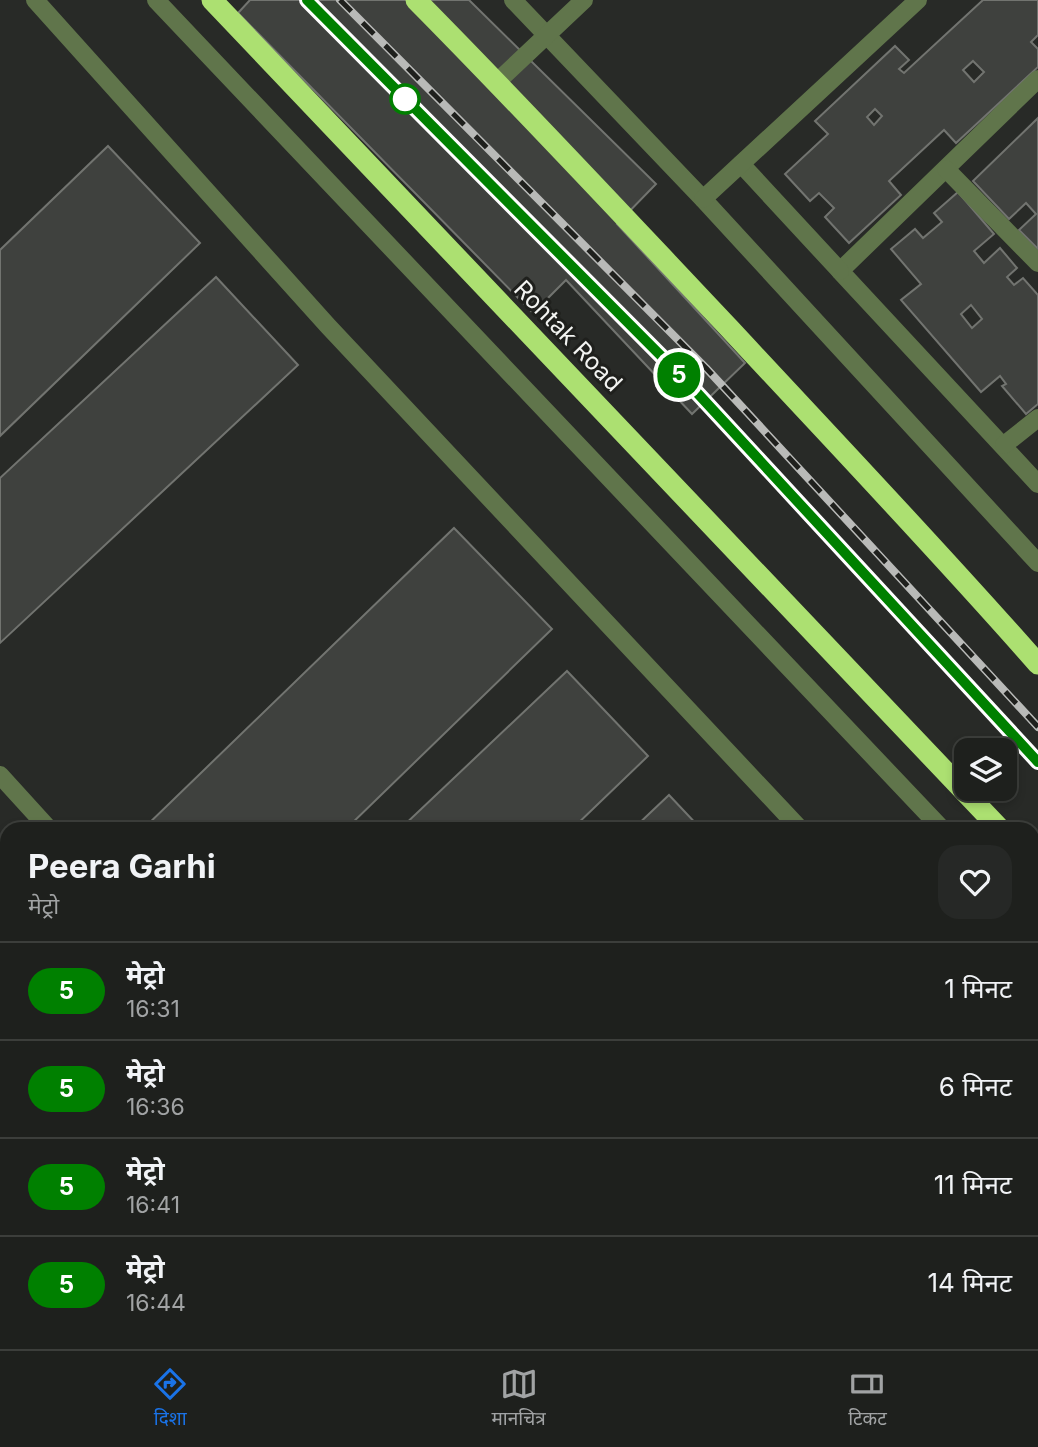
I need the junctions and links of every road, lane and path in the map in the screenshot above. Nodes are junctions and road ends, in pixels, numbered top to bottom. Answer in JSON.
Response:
{"nodes":[{"id":1,"x":35,"y":0,"type":"edge"},
{"id":2,"x":156,"y":0,"type":"edge"},
{"id":3,"x":212,"y":0,"type":"edge"},
{"id":4,"x":416,"y":0,"type":"edge"},
{"id":5,"x":513,"y":0,"type":"edge"},
{"id":6,"x":584,"y":0,"type":"edge"},
{"id":7,"x":918,"y":0,"type":"edge"},
{"id":8,"x":547,"y":35,"type":"junction"},
{"id":9,"x":1038,"y":79,"type":"edge"},
{"id":10,"x":497,"y":82,"type":"junction"},
{"id":11,"x":740,"y":164,"type":"junction"},
{"id":12,"x":946,"y":169,"type":"junction"},
{"id":13,"x":703,"y":199,"type":"junction"},
{"id":14,"x":1038,"y":263,"type":"edge"},
{"id":15,"x":840,"y":271,"type":"junction"},
{"id":16,"x":1038,"y":418,"type":"edge"},
{"id":17,"x":1004,"y":445,"type":"junction"},
{"id":18,"x":1038,"y":484,"type":"edge"},
{"id":19,"x":1038,"y":563,"type":"edge"},
{"id":20,"x":1038,"y":664,"type":"edge"},
{"id":21,"x":0,"y":775,"type":"edge"},
{"id":22,"x":43,"y":822,"type":"edge"},
{"id":23,"x":793,"y":822,"type":"edge"},
{"id":24,"x":935,"y":822,"type":"edge"},
{"id":25,"x":993,"y":822,"type":"edge"}],
"edges":[{"from":1,"to":23,"type":"street"},
{"from":2,"to":24,"type":"street"},
{"from":3,"to":25,"type":"highway","name":"Rohtak Road"},
{"from":4,"to":10,"type":"highway"},
{"from":5,"to":8,"type":"street"},
{"from":6,"to":8,"type":"street"},
{"from":7,"to":11,"type":"street"},
{"from":8,"to":10,"type":"street"},
{"from":8,"to":13,"type":"street"},
{"from":9,"to":12,"type":"street"},
{"from":10,"to":20,"type":"highway"},
{"from":11,"to":13,"type":"street"},
{"from":11,"to":15,"type":"street"},
{"from":12,"to":14,"type":"street"},
{"from":12,"to":15,"type":"street"},
{"from":13,"to":19,"type":"street"},
{"from":15,"to":17,"type":"street"},
{"from":16,"to":17,"type":"street"},
{"from":17,"to":18,"type":"street"},
{"from":21,"to":22,"type":"street"}]}
